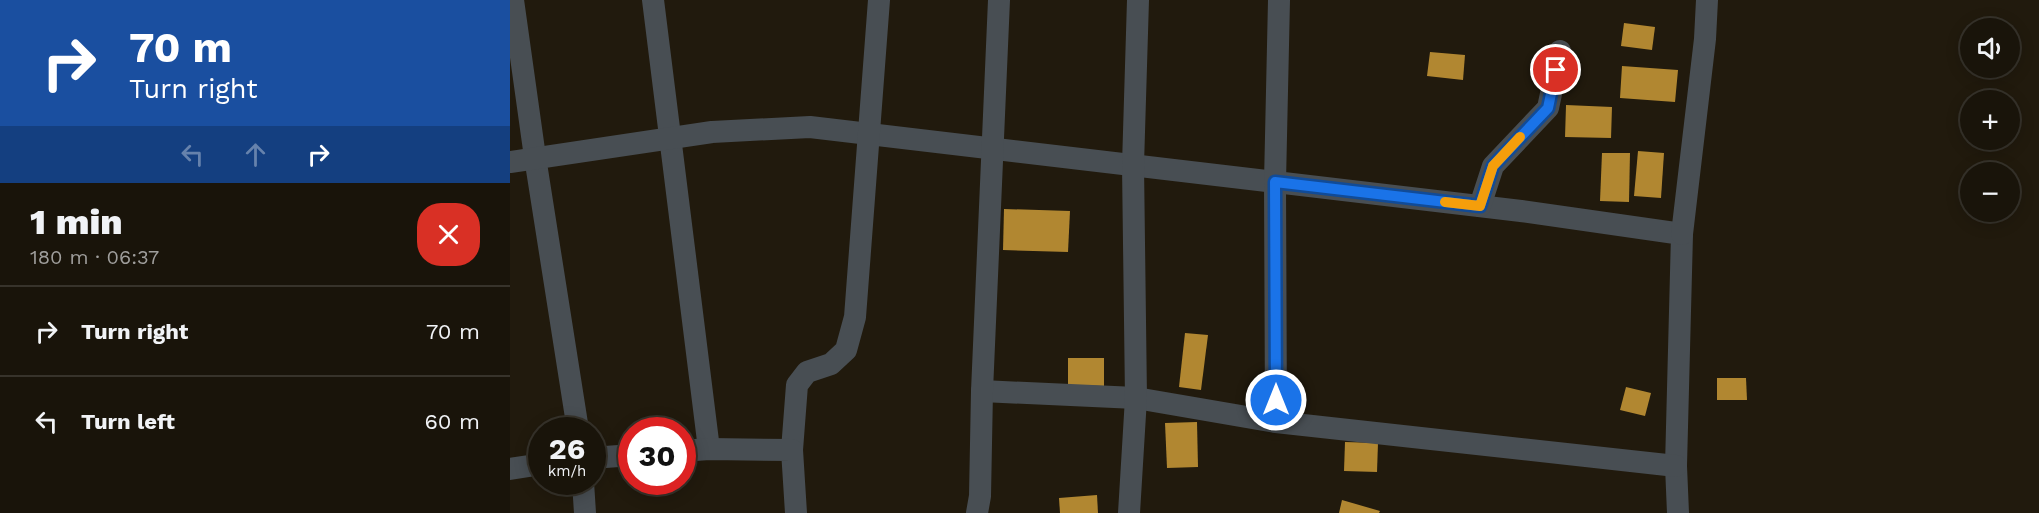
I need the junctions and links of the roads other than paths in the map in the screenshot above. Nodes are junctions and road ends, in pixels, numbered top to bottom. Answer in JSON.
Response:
{"nodes":[{"id":1,"x":513,"y":0,"type":"edge"},
{"id":2,"x":653,"y":0,"type":"edge"},
{"id":3,"x":879,"y":0,"type":"edge"},
{"id":4,"x":999,"y":0,"type":"edge"},
{"id":5,"x":1138,"y":0,"type":"edge"},
{"id":6,"x":1279,"y":0,"type":"edge"},
{"id":7,"x":1707,"y":0,"type":"edge"},
{"id":8,"x":1560,"y":51,"type":"dead end"},
{"id":9,"x":868,"y":134,"type":"junction"},
{"id":10,"x":670,"y":138,"type":"junction"},
{"id":11,"x":993,"y":148,"type":"junction"},
{"id":12,"x":535,"y":157,"type":"junction"},
{"id":13,"x":510,"y":162,"type":"edge"},
{"id":14,"x":1133,"y":165,"type":"junction"},
{"id":15,"x":1275,"y":182,"type":"junction"},
{"id":16,"x":1480,"y":206,"type":"junction"},
{"id":17,"x":1682,"y":234,"type":"junction"},
{"id":18,"x":982,"y":391,"type":"junction"},
{"id":19,"x":1136,"y":398,"type":"junction"},
{"id":20,"x":576,"y":417,"type":"edge"},
{"id":21,"x":1276,"y":422,"type":"junction"},
{"id":22,"x":709,"y":449,"type":"junction"},
{"id":23,"x":696,"y":450,"type":"edge"},
{"id":24,"x":792,"y":450,"type":"junction"},
{"id":25,"x":528,"y":466,"type":"edge"},
{"id":26,"x":1676,"y":466,"type":"junction"},
{"id":27,"x":510,"y":469,"type":"edge"},
{"id":28,"x":584,"y":495,"type":"edge"},
{"id":29,"x":585,"y":513,"type":"edge"},
{"id":30,"x":796,"y":513,"type":"edge"},
{"id":31,"x":977,"y":513,"type":"edge"},
{"id":32,"x":1129,"y":513,"type":"edge"},
{"id":33,"x":1678,"y":513,"type":"edge"}],
"edges":[{"from":1,"to":12,"type":"street"},
{"from":2,"to":10,"type":"street"},
{"from":3,"to":9,"type":"street"},
{"from":4,"to":11,"type":"street"},
{"from":5,"to":14,"type":"street"},
{"from":6,"to":15,"type":"street"},
{"from":7,"to":17,"type":"street"},
{"from":8,"to":16,"type":"street"},
{"from":9,"to":10,"type":"street"},
{"from":9,"to":11,"type":"street"},
{"from":9,"to":24,"type":"street"},
{"from":10,"to":12,"type":"street"},
{"from":10,"to":22,"type":"street"},
{"from":11,"to":14,"type":"street"},
{"from":11,"to":18,"type":"street"},
{"from":12,"to":13,"type":"street"},
{"from":12,"to":20,"type":"street"},
{"from":14,"to":15,"type":"street"},
{"from":14,"to":19,"type":"street"},
{"from":15,"to":16,"type":"street"},
{"from":15,"to":21,"type":"street"},
{"from":16,"to":17,"type":"street"},
{"from":17,"to":26,"type":"street"},
{"from":18,"to":19,"type":"street"},
{"from":18,"to":31,"type":"street"},
{"from":19,"to":21,"type":"street"},
{"from":19,"to":32,"type":"street"},
{"from":21,"to":26,"type":"street"},
{"from":22,"to":23,"type":"street"},
{"from":22,"to":24,"type":"street"},
{"from":24,"to":30,"type":"street"},
{"from":25,"to":27,"type":"street"},
{"from":26,"to":33,"type":"street"},
{"from":28,"to":29,"type":"street"}]}
